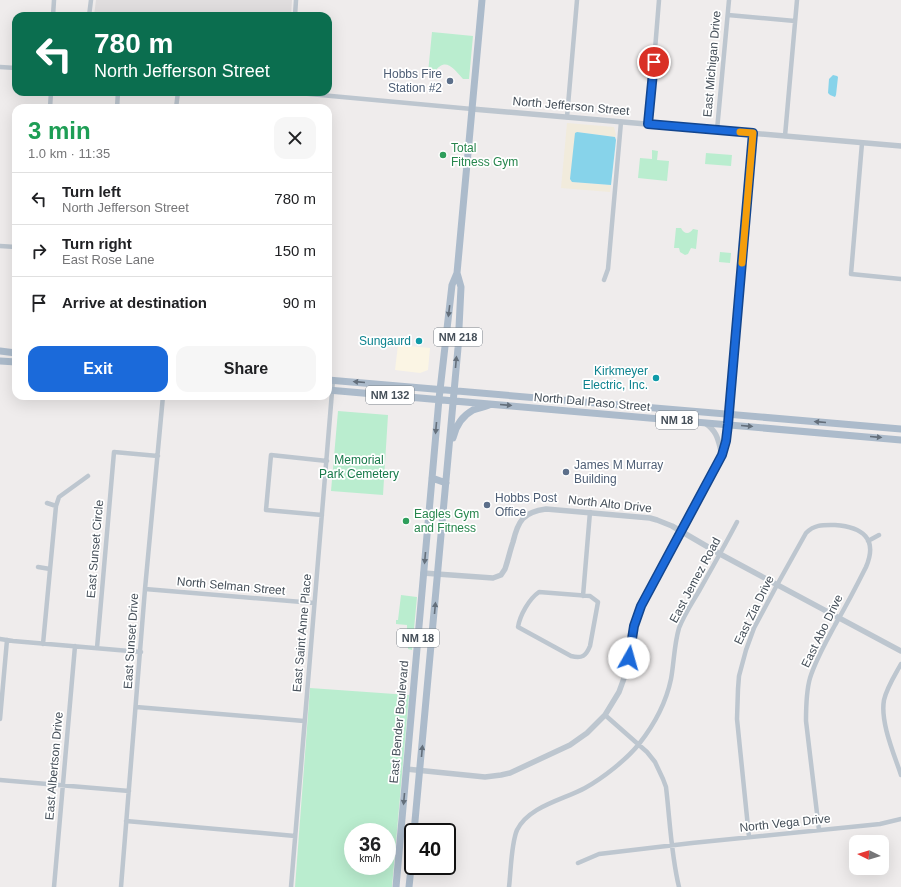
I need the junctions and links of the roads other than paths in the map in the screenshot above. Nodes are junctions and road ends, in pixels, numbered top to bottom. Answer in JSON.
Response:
{"nodes":[{"id":1,"x":54,"y":0,"type":"edge"},
{"id":2,"x":91,"y":0,"type":"edge"},
{"id":3,"x":296,"y":0,"type":"edge"},
{"id":4,"x":482,"y":0,"type":"edge"},
{"id":5,"x":577,"y":0,"type":"edge"},
{"id":6,"x":659,"y":0,"type":"edge"},
{"id":7,"x":729,"y":0,"type":"edge"},
{"id":8,"x":797,"y":0,"type":"edge"},
{"id":9,"x":53,"y":12,"type":"edge"},
{"id":10,"x":90,"y":12,"type":"edge"},
{"id":11,"x":295,"y":12,"type":"edge"},
{"id":12,"x":728,"y":15,"type":"junction"},
{"id":13,"x":795,"y":21,"type":"junction"},
{"id":14,"x":0,"y":67,"type":"edge"},
{"id":15,"x":12,"y":68,"type":"edge"},
{"id":16,"x":331,"y":96,"type":"edge"},
{"id":17,"x":472,"y":109,"type":"junction"},
{"id":18,"x":567,"y":117,"type":"junction"},
{"id":19,"x":621,"y":122,"type":"junction"},
{"id":20,"x":648,"y":124,"type":"junction"},
{"id":21,"x":718,"y":130,"type":"junction"},
{"id":22,"x":753,"y":133,"type":"junction"},
{"id":23,"x":785,"y":136,"type":"junction"},
{"id":24,"x":862,"y":143,"type":"junction"},
{"id":25,"x":901,"y":146,"type":"edge"},
{"id":26,"x":0,"y":246,"type":"edge"},
{"id":27,"x":12,"y":247,"type":"edge"},
{"id":28,"x":457,"y":273,"type":"junction"},
{"id":29,"x":901,"y":279,"type":"edge"},
{"id":30,"x":604,"y":280,"type":"dead end"},
{"id":31,"x":0,"y":351,"type":"edge"},
{"id":32,"x":12,"y":352,"type":"edge"},
{"id":33,"x":0,"y":361,"type":"edge"},
{"id":34,"x":12,"y":362,"type":"edge"},
{"id":35,"x":332,"y":380,"type":"edge"},
{"id":36,"x":440,"y":389,"type":"junction"},
{"id":37,"x":332,"y":390,"type":"edge"},
{"id":38,"x":454,"y":390,"type":"junction"},
{"id":39,"x":163,"y":400,"type":"edge"},
{"id":40,"x":330,"y":400,"type":"edge"},
{"id":41,"x":439,"y":400,"type":"junction"},
{"id":42,"x":453,"y":400,"type":"junction"},
{"id":43,"x":491,"y":404,"type":"junction"},
{"id":44,"x":729,"y":414,"type":"junction"},
{"id":45,"x":704,"y":422,"type":"junction"},
{"id":46,"x":728,"y":424,"type":"junction"},
{"id":47,"x":901,"y":429,"type":"edge"},
{"id":48,"x":901,"y":440,"type":"edge"},
{"id":49,"x":450,"y":445,"type":"junction"},
{"id":50,"x":722,"y":455,"type":"junction"},
{"id":51,"x":158,"y":456,"type":"junction"},
{"id":52,"x":327,"y":461,"type":"junction"},
{"id":53,"x":88,"y":476,"type":"dead end"},
{"id":54,"x":432,"y":478,"type":"junction"},
{"id":55,"x":446,"y":483,"type":"junction"},
{"id":56,"x":47,"y":503,"type":"dead end"},
{"id":57,"x":56,"y":506,"type":"junction"},
{"id":58,"x":590,"y":512,"type":"junction"},
{"id":59,"x":322,"y":515,"type":"junction"},
{"id":60,"x":737,"y":522,"type":"dead end"},
{"id":61,"x":680,"y":531,"type":"junction"},
{"id":62,"x":879,"y":535,"type":"dead end"},
{"id":63,"x":868,"y":541,"type":"junction"},
{"id":64,"x":720,"y":554,"type":"junction"},
{"id":65,"x":38,"y":567,"type":"dead end"},
{"id":66,"x":50,"y":569,"type":"junction"},
{"id":67,"x":424,"y":573,"type":"junction"},
{"id":68,"x":438,"y":574,"type":"junction"},
{"id":69,"x":777,"y":585,"type":"junction"},
{"id":70,"x":146,"y":589,"type":"junction"},
{"id":71,"x":583,"y":596,"type":"junction"},
{"id":72,"x":314,"y":603,"type":"junction"},
{"id":73,"x":839,"y":618,"type":"junction"},
{"id":74,"x":0,"y":639,"type":"edge"},
{"id":75,"x":7,"y":640,"type":"junction"},
{"id":76,"x":43,"y":644,"type":"junction"},
{"id":77,"x":75,"y":646,"type":"junction"},
{"id":78,"x":96,"y":648,"type":"junction"},
{"id":79,"x":901,"y":651,"type":"edge"},
{"id":80,"x":141,"y":652,"type":"junction"},
{"id":81,"x":901,"y":664,"type":"edge"},
{"id":82,"x":136,"y":707,"type":"junction"},
{"id":83,"x":605,"y":715,"type":"junction"},
{"id":84,"x":0,"y":719,"type":"edge"},
{"id":85,"x":304,"y":721,"type":"junction"},
{"id":86,"x":638,"y":745,"type":"junction"},
{"id":87,"x":406,"y":769,"type":"junction"},
{"id":88,"x":420,"y":771,"type":"junction"},
{"id":89,"x":901,"y":775,"type":"edge"},
{"id":90,"x":0,"y":780,"type":"edge"},
{"id":91,"x":62,"y":786,"type":"junction"},
{"id":92,"x":129,"y":791,"type":"junction"},
{"id":93,"x":901,"y":820,"type":"edge"},
{"id":94,"x":126,"y":821,"type":"junction"},
{"id":95,"x":415,"y":823,"type":"edge"},
{"id":96,"x":819,"y":830,"type":"junction"},
{"id":97,"x":295,"y":836,"type":"junction"},
{"id":98,"x":749,"y":837,"type":"junction"},
{"id":99,"x":672,"y":845,"type":"junction"},
{"id":100,"x":578,"y":863,"type":"dead end"},
{"id":101,"x":411,"y":875,"type":"edge"},
{"id":102,"x":54,"y":887,"type":"edge"},
{"id":103,"x":121,"y":887,"type":"edge"},
{"id":104,"x":291,"y":887,"type":"edge"},
{"id":105,"x":396,"y":887,"type":"edge"},
{"id":106,"x":410,"y":887,"type":"edge"},
{"id":107,"x":509,"y":887,"type":"edge"},
{"id":108,"x":679,"y":887,"type":"edge"}],
"edges":[{"from":1,"to":9,"type":"street"},
{"from":2,"to":10,"type":"street"},
{"from":3,"to":11,"type":"street"},
{"from":4,"to":17,"type":"main road","name":"East Bender Boulevard","number":"NM 218"},
{"from":5,"to":18,"type":"street"},
{"from":6,"to":20,"type":"street"},
{"from":7,"to":12,"type":"street","name":"East Michigan Drive"},
{"from":8,"to":13,"type":"street"},
{"from":12,"to":13,"type":"street"},
{"from":12,"to":21,"type":"street","name":"East Michigan Drive"},
{"from":13,"to":23,"type":"street"},
{"from":14,"to":15,"type":"street"},
{"from":16,"to":17,"type":"street","name":"North Jefferson Street"},
{"from":17,"to":18,"type":"street","name":"North Jefferson Street"},
{"from":17,"to":28,"type":"main road","name":"East Bender Boulevard","number":"NM 218"},
{"from":18,"to":19,"type":"street","name":"North Jefferson Street"},
{"from":19,"to":20,"type":"street","name":"North Jefferson Street"},
{"from":19,"to":30,"type":"street"},
{"from":20,"to":21,"type":"street","name":"North Jefferson Street"},
{"from":21,"to":22,"type":"street","name":"North Jefferson Street"},
{"from":22,"to":23,"type":"street","name":"North Jefferson Street"},
{"from":22,"to":44,"type":"street"},
{"from":23,"to":24,"type":"street","name":"North Jefferson Street"},
{"from":24,"to":25,"type":"street","name":"North Jefferson Street"},
{"from":24,"to":29,"type":"street"},
{"from":26,"to":27,"type":"street"},
{"from":28,"to":36,"type":"main road","name":"East Bender Boulevard","one_way":true},
{"from":38,"to":28,"type":"main road","name":"East Bender Boulevard","number":"NM 218","one_way":true},
{"from":31,"to":32,"type":"main road"},
{"from":33,"to":34,"type":"main road"},
{"from":36,"to":35,"type":"main road","name":"North Dal Paso Street","number":"NM 132","one_way":true},
{"from":36,"to":38,"type":"main road","name":"North Dal Paso Street","number":"NM 132"},
{"from":36,"to":41,"type":"main road","name":"East Bender Boulevard","number":"NM 18"},
{"from":37,"to":41,"type":"main road","name":"North Dal Paso Street","number":"NM 132"},
{"from":38,"to":42,"type":"main road","name":"East Bender Boulevard","number":"NM 218"},
{"from":38,"to":44,"type":"main road","name":"North Dal Paso Street","number":"NM 18"},
{"from":39,"to":51,"type":"street","name":"East Sunset Drive"},
{"from":40,"to":52,"type":"street","name":"East Saint Anne Place"},
{"from":41,"to":42,"type":"main road","name":"North Dal Paso Street","number":"NM 132"},
{"from":41,"to":54,"type":"main road","name":"East Bender Boulevard","number":"NM 18","one_way":true},
{"from":42,"to":43,"type":"main road","name":"North Dal Paso Street","number":"NM 18"},
{"from":42,"to":49,"type":"main road","name":"East Bender Boulevard","number":"NM 18"},
{"from":43,"to":45,"type":"main road","name":"North Dal Paso Street","number":"NM 18","one_way":true},
{"from":43,"to":49,"type":"main road"},
{"from":44,"to":46,"type":"street"},
{"from":47,"to":44,"type":"main road","name":"North Dal Paso Street","number":"NM 18","one_way":true},
{"from":45,"to":46,"type":"main road","name":"North Dal Paso Street","number":"NM 18"},
{"from":45,"to":50,"type":"street"},
{"from":46,"to":48,"type":"main road","name":"North Dal Paso Street","number":"NM 18","one_way":true},
{"from":46,"to":50,"type":"street"},
{"from":49,"to":55,"type":"main road","name":"East Bender Boulevard","number":"NM 18"},
{"from":50,"to":61,"type":"street"},
{"from":51,"to":70,"type":"street","name":"East Sunset Drive"},
{"from":51,"to":78,"type":"street","name":"East Sunset Circle"},
{"from":52,"to":59,"type":"street","name":"East Saint Anne Place"},
{"from":52,"to":59,"type":"street"},
{"from":53,"to":57,"type":"street"},
{"from":54,"to":55,"type":"main road"},
{"from":54,"to":67,"type":"main road","name":"East Bender Boulevard","number":"NM 18","one_way":true},
{"from":55,"to":68,"type":"main road","name":"East Bender Boulevard","number":"NM 18"},
{"from":56,"to":57,"type":"street"},
{"from":57,"to":66,"type":"street"},
{"from":58,"to":61,"type":"street","name":"North Alto Drive"},
{"from":58,"to":68,"type":"street","name":"North Alto Drive"},
{"from":58,"to":71,"type":"street"},
{"from":59,"to":72,"type":"street","name":"East Saint Anne Place"},
{"from":60,"to":64,"type":"street","name":"East Jemez Road"},
{"from":61,"to":64,"type":"street","name":"North Alto Drive"},
{"from":61,"to":83,"type":"street"},
{"from":62,"to":63,"type":"street"},
{"from":63,"to":69,"type":"street","name":"East Zia Drive"},
{"from":63,"to":73,"type":"street","name":"East Abo Drive"},
{"from":64,"to":69,"type":"street","name":"North Alto Drive"},
{"from":64,"to":86,"type":"street","name":"East Jemez Road"},
{"from":65,"to":66,"type":"street"},
{"from":66,"to":76,"type":"street"},
{"from":67,"to":68,"type":"street","name":"North Alto Drive"},
{"from":67,"to":87,"type":"main road","name":"East Bender Boulevard","number":"NM 18"},
{"from":88,"to":68,"type":"main road","name":"East Bender Boulevard","number":"NM 18","one_way":true},
{"from":69,"to":73,"type":"street","name":"North Alto Drive"},
{"from":69,"to":98,"type":"street","name":"East Zia Drive"},
{"from":70,"to":72,"type":"street","name":"North Selman Street"},
{"from":70,"to":80,"type":"street","name":"East Sunset Drive"},
{"from":71,"to":71,"type":"street"},
{"from":72,"to":85,"type":"street","name":"East Saint Anne Place"},
{"from":73,"to":79,"type":"street","name":"North Alto Drive"},
{"from":73,"to":96,"type":"street","name":"East Abo Drive"},
{"from":74,"to":75,"type":"street"},
{"from":75,"to":76,"type":"street"},
{"from":75,"to":84,"type":"street"},
{"from":76,"to":77,"type":"street"},
{"from":77,"to":78,"type":"street"},
{"from":77,"to":91,"type":"street","name":"East Albertson Drive"},
{"from":78,"to":80,"type":"street"},
{"from":80,"to":82,"type":"street","name":"East Sunset Drive"},
{"from":81,"to":89,"type":"street"},
{"from":82,"to":85,"type":"street"},
{"from":82,"to":92,"type":"street","name":"East Sunset Drive"},
{"from":83,"to":86,"type":"street"},
{"from":83,"to":88,"type":"street"},
{"from":85,"to":97,"type":"street","name":"East Saint Anne Place"},
{"from":86,"to":99,"type":"street"},
{"from":86,"to":107,"type":"street","name":"East Jemez Road"},
{"from":87,"to":88,"type":"street"},
{"from":87,"to":105,"type":"main road","name":"East Bender Boulevard","number":"NM 18","one_way":true},
{"from":88,"to":95,"type":"main road","name":"East Bender Boulevard","number":"NM 18"},
{"from":90,"to":91,"type":"street"},
{"from":91,"to":92,"type":"street"},
{"from":91,"to":102,"type":"street","name":"East Albertson Drive"},
{"from":92,"to":94,"type":"street","name":"East Sunset Drive"},
{"from":93,"to":96,"type":"street","name":"North Vega Drive"},
{"from":94,"to":97,"type":"street"},
{"from":94,"to":103,"type":"street","name":"East Sunset Drive"},
{"from":96,"to":98,"type":"street","name":"North Vega Drive"},
{"from":97,"to":104,"type":"street","name":"East Saint Anne Place"},
{"from":98,"to":99,"type":"street","name":"North Vega Drive"},
{"from":99,"to":100,"type":"street","name":"North Vega Drive"},
{"from":99,"to":108,"type":"street"},
{"from":101,"to":106,"type":"main road"}]}
